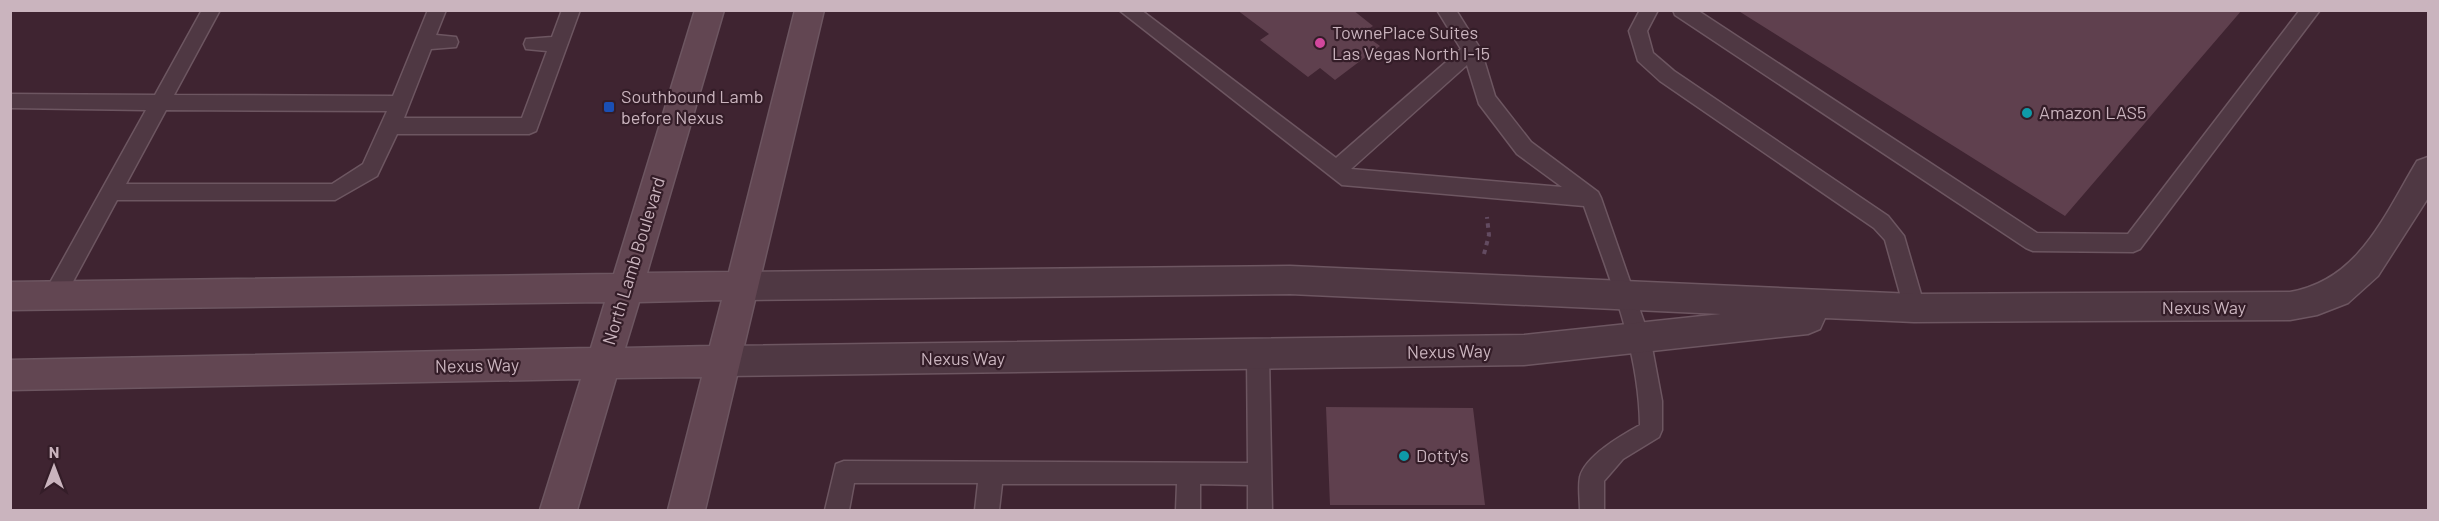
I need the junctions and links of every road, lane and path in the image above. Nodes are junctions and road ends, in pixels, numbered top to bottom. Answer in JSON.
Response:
{"nodes":[{"id":1,"x":211,"y":10,"type":"edge"},
{"id":2,"x":437,"y":10,"type":"edge"},
{"id":3,"x":571,"y":10,"type":"edge"},
{"id":4,"x":710,"y":10,"type":"edge"},
{"id":5,"x":810,"y":10,"type":"edge"},
{"id":6,"x":1128,"y":10,"type":"edge"},
{"id":7,"x":1446,"y":10,"type":"edge"},
{"id":8,"x":1649,"y":10,"type":"edge"},
{"id":9,"x":1682,"y":10,"type":"edge"},
{"id":10,"x":2311,"y":10,"type":"edge"},
{"id":11,"x":424,"y":42,"type":"junction"},
{"id":12,"x":449,"y":42,"type":"dead end"},
{"id":13,"x":533,"y":44,"type":"dead end"},
{"id":14,"x":559,"y":44,"type":"junction"},
{"id":15,"x":1472,"y":50,"type":"junction"},
{"id":16,"x":10,"y":101,"type":"edge"},
{"id":17,"x":160,"y":104,"type":"junction"},
{"id":18,"x":399,"y":104,"type":"junction"},
{"id":19,"x":391,"y":126,"type":"junction"},
{"id":20,"x":1336,"y":170,"type":"junction"},
{"id":21,"x":2428,"y":170,"type":"edge"},
{"id":22,"x":111,"y":192,"type":"junction"},
{"id":23,"x":1591,"y":198,"type":"junction"},
{"id":24,"x":1486,"y":208,"type":"dead end"},
{"id":25,"x":1483,"y":258,"type":"dead end"},
{"id":26,"x":626,"y":286,"type":"junction"},
{"id":27,"x":742,"y":286,"type":"junction"},
{"id":28,"x":1624,"y":295,"type":"junction"},
{"id":29,"x":10,"y":296,"type":"edge"},
{"id":30,"x":54,"y":296,"type":"junction"},
{"id":31,"x":1914,"y":308,"type":"junction"},
{"id":32,"x":1640,"y":338,"type":"junction"},
{"id":33,"x":1258,"y":355,"type":"junction"},
{"id":34,"x":724,"y":361,"type":"junction"},
{"id":35,"x":604,"y":363,"type":"junction"},
{"id":36,"x":10,"y":375,"type":"edge"},
{"id":37,"x":991,"y":473,"type":"junction"},
{"id":38,"x":1189,"y":474,"type":"junction"},
{"id":39,"x":1260,"y":474,"type":"junction"},
{"id":40,"x":559,"y":510,"type":"edge"},
{"id":41,"x":687,"y":510,"type":"edge"},
{"id":42,"x":837,"y":510,"type":"edge"},
{"id":43,"x":987,"y":510,"type":"edge"},
{"id":44,"x":1188,"y":510,"type":"edge"},
{"id":45,"x":1260,"y":510,"type":"edge"},
{"id":46,"x":1592,"y":510,"type":"edge"}],
"edges":[{"from":1,"to":17,"type":"lane"},
{"from":2,"to":11,"type":"lane"},
{"from":3,"to":14,"type":"lane"},
{"from":4,"to":26,"type":"street","name":"North Lamb Boulevard"},
{"from":5,"to":27,"type":"street"},
{"from":6,"to":20,"type":"lane"},
{"from":7,"to":15,"type":"lane"},
{"from":8,"to":31,"type":"lane"},
{"from":9,"to":10,"type":"lane"},
{"from":11,"to":12,"type":"lane"},
{"from":11,"to":18,"type":"lane"},
{"from":13,"to":14,"type":"lane"},
{"from":14,"to":19,"type":"lane"},
{"from":15,"to":20,"type":"lane"},
{"from":15,"to":23,"type":"lane"},
{"from":16,"to":17,"type":"lane"},
{"from":17,"to":18,"type":"lane"},
{"from":17,"to":22,"type":"lane"},
{"from":18,"to":19,"type":"lane"},
{"from":19,"to":22,"type":"lane"},
{"from":20,"to":23,"type":"lane"},
{"from":21,"to":31,"type":"street","name":"Nexus Way"},
{"from":22,"to":30,"type":"lane"},
{"from":23,"to":28,"type":"lane"},
{"from":24,"to":25,"type":"path"},
{"from":26,"to":27,"type":"street","name":"Nexus Way"},
{"from":26,"to":30,"type":"street","name":"Nexus Way"},
{"from":26,"to":35,"type":"street","name":"North Lamb Boulevard"},
{"from":27,"to":28,"type":"street","name":"Nexus Way"},
{"from":27,"to":34,"type":"street"},
{"from":28,"to":31,"type":"street","name":"Nexus Way"},
{"from":28,"to":32,"type":"lane"},
{"from":29,"to":30,"type":"street","name":"Nexus Way"},
{"from":31,"to":32,"type":"street","name":"Nexus Way"},
{"from":32,"to":33,"type":"street","name":"Nexus Way"},
{"from":32,"to":46,"type":"lane"},
{"from":33,"to":34,"type":"street","name":"Nexus Way"},
{"from":33,"to":39,"type":"lane"},
{"from":34,"to":35,"type":"street","name":"Nexus Way"},
{"from":34,"to":41,"type":"street"},
{"from":35,"to":36,"type":"street","name":"Nexus Way"},
{"from":35,"to":40,"type":"street","name":"North Lamb Boulevard"},
{"from":37,"to":38,"type":"lane"},
{"from":37,"to":42,"type":"lane"},
{"from":37,"to":43,"type":"lane"},
{"from":38,"to":39,"type":"lane"},
{"from":38,"to":44,"type":"lane"},
{"from":39,"to":45,"type":"lane"}]}
